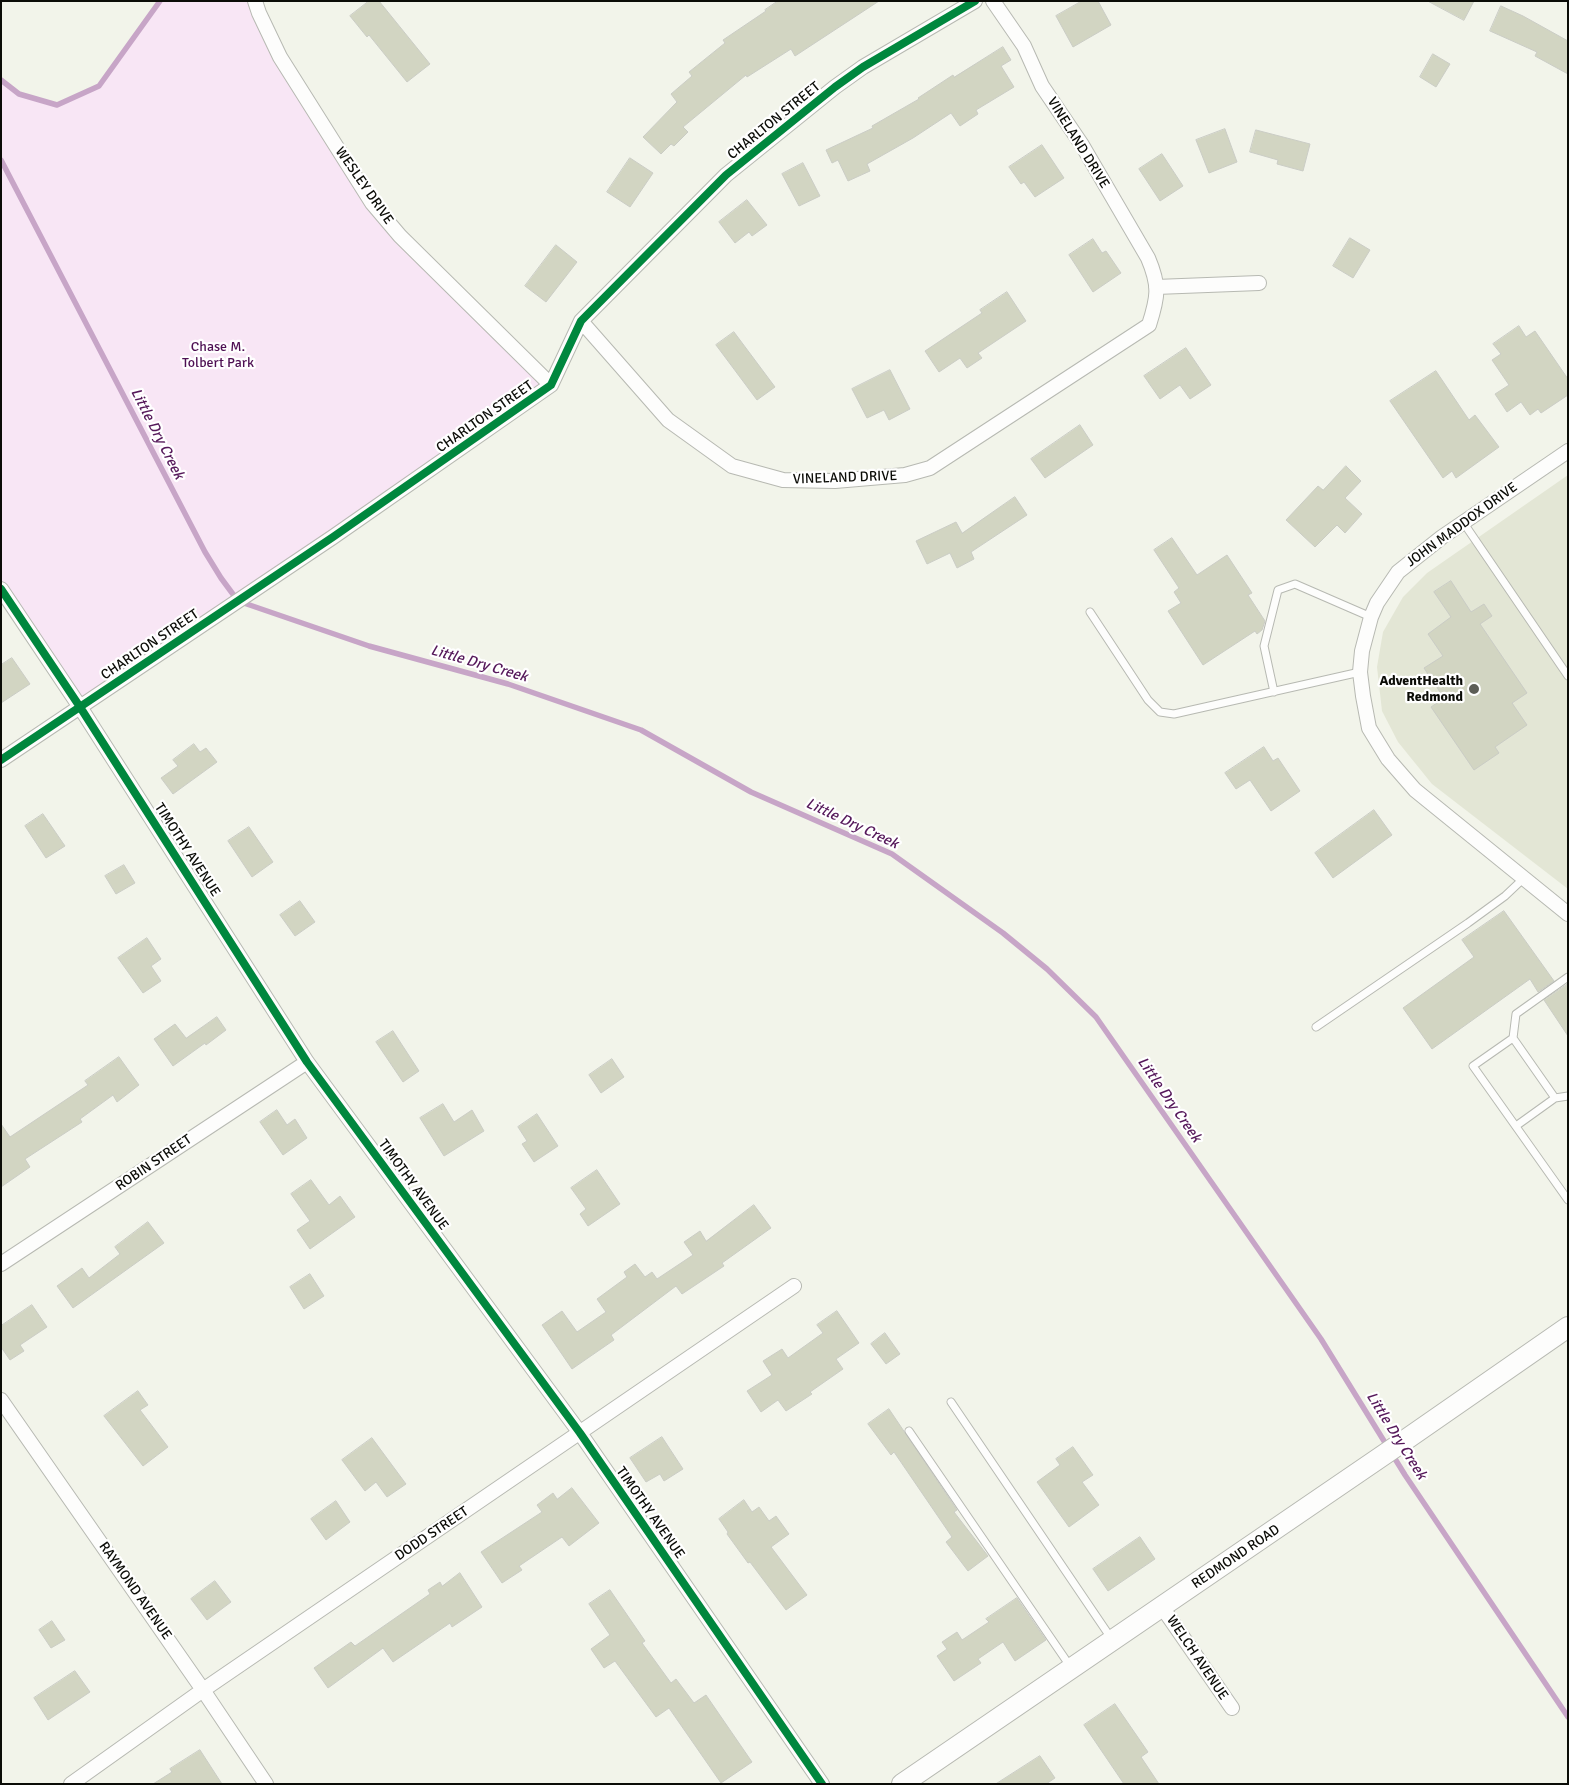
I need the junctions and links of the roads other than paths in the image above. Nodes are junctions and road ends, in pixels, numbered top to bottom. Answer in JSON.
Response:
{"nodes":[{"id":1,"x":255,"y":1,"type":"edge"},
{"id":2,"x":975,"y":1,"type":"edge"},
{"id":3,"x":992,"y":1,"type":"edge"},
{"id":4,"x":1259,"y":283,"type":"dead end"},
{"id":5,"x":1156,"y":287,"type":"junction"},
{"id":6,"x":580,"y":321,"type":"junction"},
{"id":7,"x":551,"y":385,"type":"junction"},
{"id":8,"x":1568,"y":450,"type":"edge"},
{"id":9,"x":1463,"y":522,"type":"junction"},
{"id":10,"x":1,"y":589,"type":"edge"},
{"id":11,"x":1090,"y":612,"type":"dead end"},
{"id":12,"x":1371,"y":617,"type":"junction"},
{"id":13,"x":1360,"y":672,"type":"junction"},
{"id":14,"x":1568,"y":676,"type":"edge"},
{"id":15,"x":1274,"y":692,"type":"junction"},
{"id":16,"x":80,"y":707,"type":"junction"},
{"id":17,"x":1,"y":760,"type":"edge"},
{"id":18,"x":1524,"y":878,"type":"junction"},
{"id":19,"x":1568,"y":914,"type":"edge"},
{"id":20,"x":1568,"y":978,"type":"edge"},
{"id":21,"x":1316,"y":1027,"type":"dead end"},
{"id":22,"x":1513,"y":1038,"type":"junction"},
{"id":23,"x":307,"y":1062,"type":"junction"},
{"id":24,"x":1568,"y":1096,"type":"edge"},
{"id":25,"x":1555,"y":1098,"type":"junction"},
{"id":26,"x":1516,"y":1126,"type":"junction"},
{"id":27,"x":1568,"y":1183,"type":"edge"},
{"id":28,"x":1560,"y":1189,"type":"junction"},
{"id":29,"x":1568,"y":1200,"type":"edge"},
{"id":30,"x":1,"y":1264,"type":"edge"},
{"id":31,"x":794,"y":1286,"type":"dead end"},
{"id":32,"x":1568,"y":1327,"type":"edge"},
{"id":33,"x":1,"y":1400,"type":"edge"},
{"id":34,"x":950,"y":1402,"type":"dead end"},
{"id":35,"x":909,"y":1431,"type":"dead end"},
{"id":36,"x":580,"y":1433,"type":"junction"},
{"id":37,"x":1162,"y":1607,"type":"junction"},
{"id":38,"x":1112,"y":1641,"type":"junction"},
{"id":39,"x":1072,"y":1668,"type":"junction"},
{"id":40,"x":203,"y":1690,"type":"junction"},
{"id":41,"x":1232,"y":1708,"type":"dead end"},
{"id":42,"x":71,"y":1784,"type":"edge"},
{"id":43,"x":266,"y":1784,"type":"edge"},
{"id":44,"x":822,"y":1784,"type":"edge"},
{"id":45,"x":902,"y":1784,"type":"edge"}],
"edges":[{"from":1,"to":7,"type":"street","name":"WESLEY DRIVE"},
{"from":2,"to":6,"type":"street","name":"CHARLTON STREET"},
{"from":3,"to":5,"type":"street","name":"VINELAND DRIVE"},
{"from":4,"to":5,"type":"street"},
{"from":5,"to":6,"type":"street","name":"VINELAND DRIVE"},
{"from":6,"to":7,"type":"street","name":"CHARLTON STREET"},
{"from":7,"to":16,"type":"street","name":"CHARLTON STREET"},
{"from":8,"to":9,"type":"street","name":"JOHN MADDOX DRIVE"},
{"from":9,"to":12,"type":"street","name":"JOHN MADDOX DRIVE"},
{"from":9,"to":14,"type":"lane"},
{"from":10,"to":16,"type":"street","name":"TIMOTHY AVENUE"},
{"from":11,"to":15,"type":"lane"},
{"from":12,"to":13,"type":"street","name":"JOHN MADDOX DRIVE"},
{"from":12,"to":15,"type":"lane"},
{"from":13,"to":15,"type":"lane"},
{"from":13,"to":18,"type":"street","name":"JOHN MADDOX DRIVE"},
{"from":16,"to":17,"type":"street","name":"CHARLTON STREET"},
{"from":16,"to":23,"type":"street","name":"TIMOTHY AVENUE"},
{"from":18,"to":19,"type":"street","name":"JOHN MADDOX DRIVE"},
{"from":18,"to":21,"type":"lane"},
{"from":20,"to":22,"type":"lane"},
{"from":22,"to":25,"type":"lane"},
{"from":22,"to":26,"type":"lane"},
{"from":23,"to":30,"type":"street","name":"ROBIN STREET"},
{"from":23,"to":36,"type":"street","name":"TIMOTHY AVENUE"},
{"from":24,"to":25,"type":"lane"},
{"from":25,"to":26,"type":"lane"},
{"from":26,"to":28,"type":"lane"},
{"from":27,"to":28,"type":"lane"},
{"from":28,"to":29,"type":"lane"},
{"from":31,"to":36,"type":"street","name":"DODD STREET"},
{"from":32,"to":37,"type":"street","name":"REDMOND ROAD"},
{"from":33,"to":40,"type":"street","name":"RAYMOND AVENUE"},
{"from":34,"to":38,"type":"lane"},
{"from":35,"to":39,"type":"lane"},
{"from":36,"to":40,"type":"street","name":"DODD STREET"},
{"from":36,"to":44,"type":"street","name":"TIMOTHY AVENUE"},
{"from":37,"to":38,"type":"street","name":"REDMOND ROAD"},
{"from":37,"to":41,"type":"street","name":"WELCH AVENUE"},
{"from":38,"to":39,"type":"street","name":"REDMOND ROAD"},
{"from":39,"to":45,"type":"street","name":"REDMOND ROAD"},
{"from":40,"to":42,"type":"street","name":"DODD STREET"},
{"from":40,"to":43,"type":"street","name":"RAYMOND AVENUE"}]}
